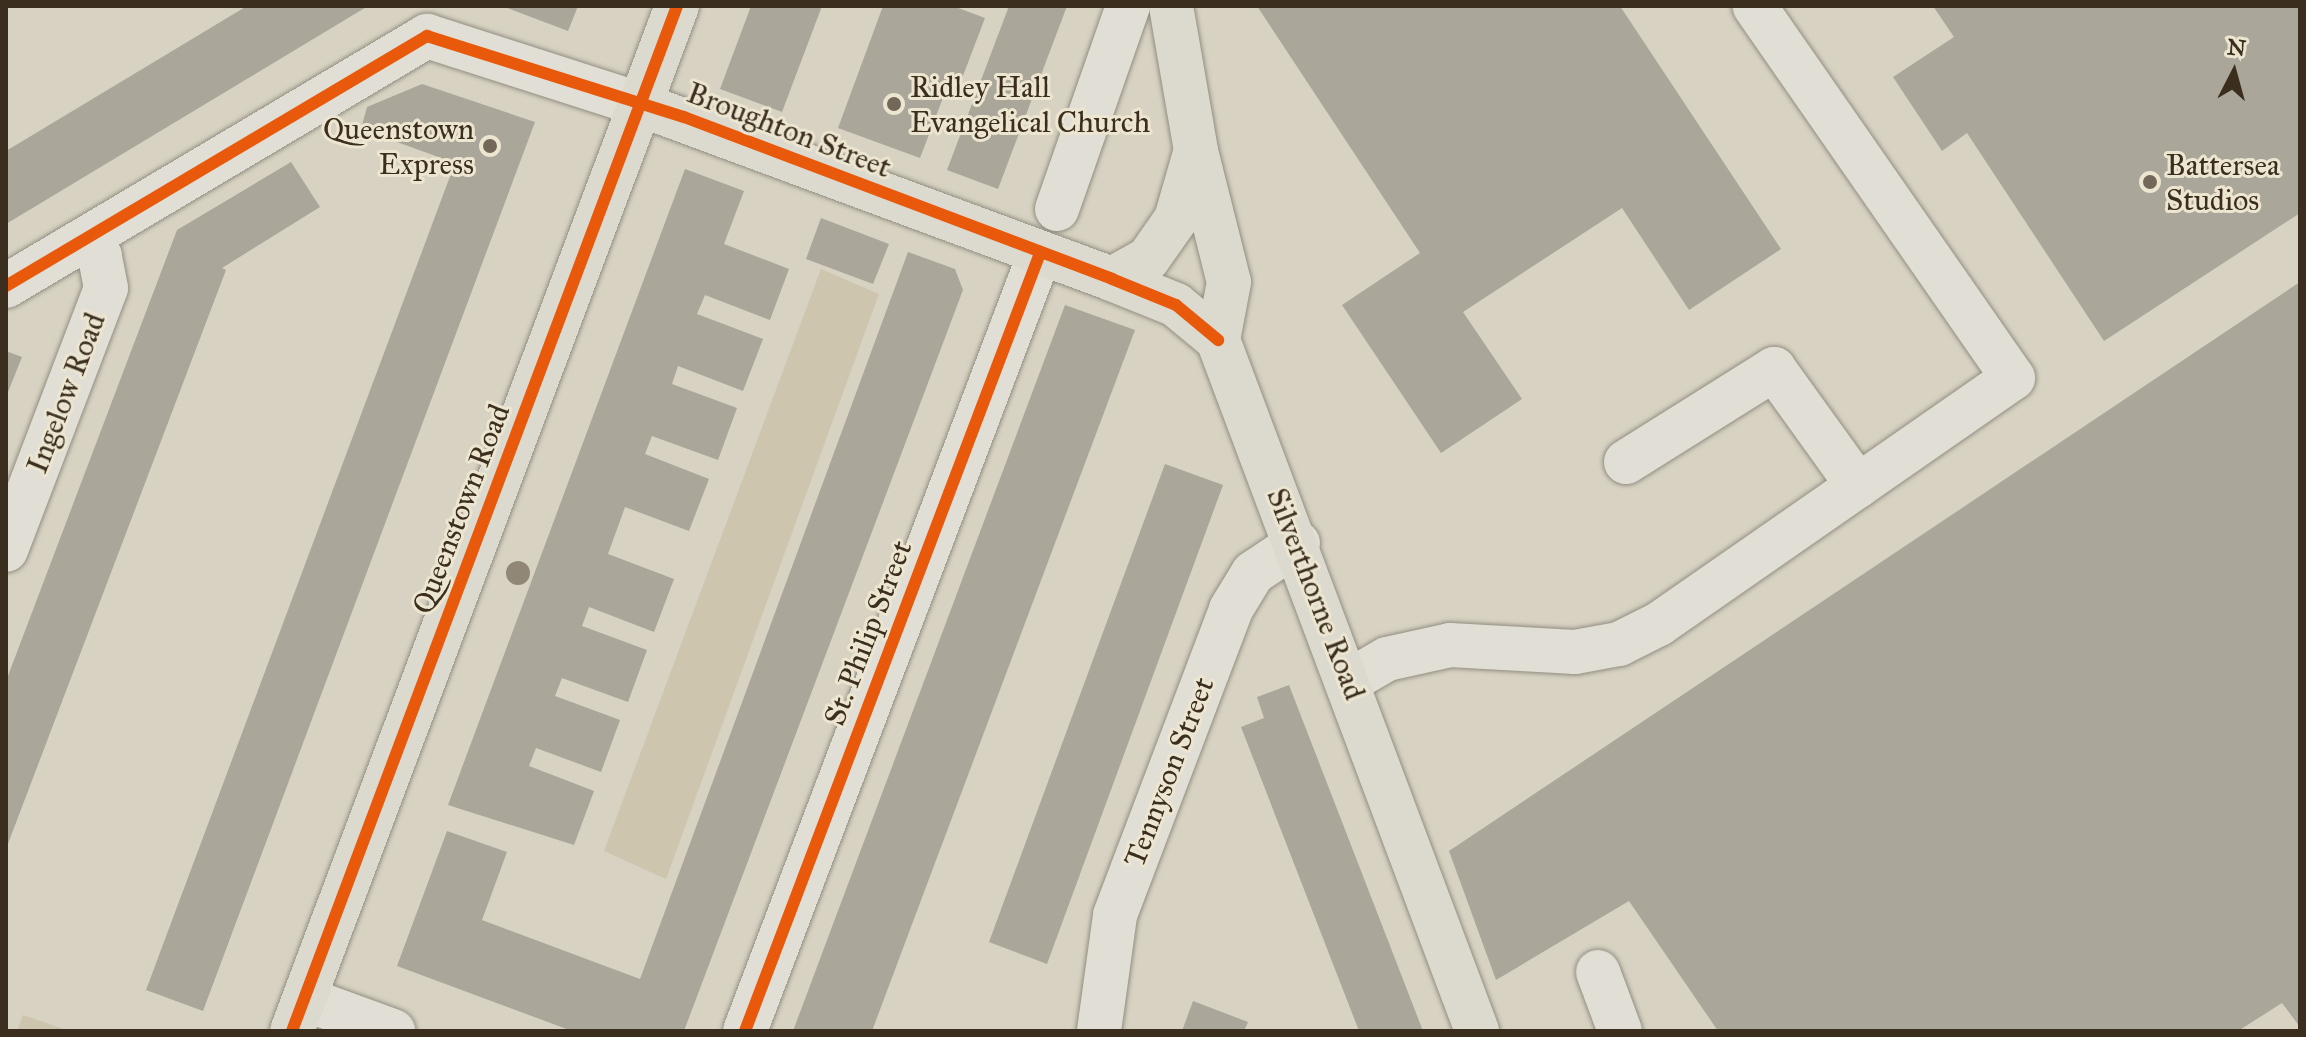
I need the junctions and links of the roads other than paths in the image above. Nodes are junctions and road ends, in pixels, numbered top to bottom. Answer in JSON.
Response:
{"nodes":[{"id":1,"x":677,"y":6,"type":"edge"},
{"id":2,"x":1128,"y":6,"type":"edge"},
{"id":3,"x":1171,"y":6,"type":"edge"},
{"id":4,"x":1754,"y":6,"type":"edge"},
{"id":5,"x":435,"y":22,"type":"edge"},
{"id":6,"x":639,"y":104,"type":"junction"},
{"id":7,"x":1196,"y":151,"type":"junction"},
{"id":8,"x":1057,"y":209,"type":"dead end"},
{"id":9,"x":87,"y":238,"type":"junction"},
{"id":10,"x":1040,"y":253,"type":"junction"},
{"id":11,"x":1112,"y":279,"type":"junction"},
{"id":12,"x":6,"y":286,"type":"edge"},
{"id":13,"x":1218,"y":340,"type":"junction"},
{"id":14,"x":1626,"y":462,"type":"dead end"},
{"id":15,"x":1858,"y":486,"type":"junction"},
{"id":16,"x":1298,"y":543,"type":"junction"},
{"id":17,"x":6,"y":550,"type":"edge"},
{"id":18,"x":1349,"y":681,"type":"junction"},
{"id":19,"x":1598,"y":972,"type":"dead end"},
{"id":20,"x":298,"y":1015,"type":"edge"},
{"id":21,"x":393,"y":1031,"type":"edge"},
{"id":22,"x":745,"y":1031,"type":"edge"},
{"id":23,"x":1099,"y":1031,"type":"edge"},
{"id":24,"x":1477,"y":1031,"type":"edge"},
{"id":25,"x":1620,"y":1031,"type":"edge"}],
"edges":[{"from":1,"to":6,"type":"main road","name":"Queenstown Road"},
{"from":2,"to":8,"type":"street"},
{"from":3,"to":7,"type":"main road"},
{"from":4,"to":15,"type":"street"},
{"from":5,"to":6,"type":"street","name":"Broughton Street"},
{"from":5,"to":9,"type":"street","name":"Broughton Street"},
{"from":6,"to":10,"type":"main road","name":"Broughton Street"},
{"from":6,"to":20,"type":"main road","name":"Queenstown Road"},
{"from":7,"to":11,"type":"main road"},
{"from":7,"to":13,"type":"main road"},
{"from":9,"to":12,"type":"street","name":"Broughton Street"},
{"from":9,"to":17,"type":"street","name":"Ingelow Road"},
{"from":10,"to":11,"type":"main road","name":"Broughton Street"},
{"from":10,"to":22,"type":"street","name":"St. Philip Street"},
{"from":11,"to":13,"type":"main road","name":"Broughton Street"},
{"from":13,"to":16,"type":"main road","name":"Silverthorne Road"},
{"from":14,"to":15,"type":"street"},
{"from":15,"to":18,"type":"street"},
{"from":16,"to":18,"type":"main road","name":"Silverthorne Road"},
{"from":16,"to":23,"type":"street","name":"Tennyson Street"},
{"from":18,"to":24,"type":"main road","name":"Silverthorne Road"},
{"from":19,"to":25,"type":"street"},
{"from":20,"to":21,"type":"street"}]}
